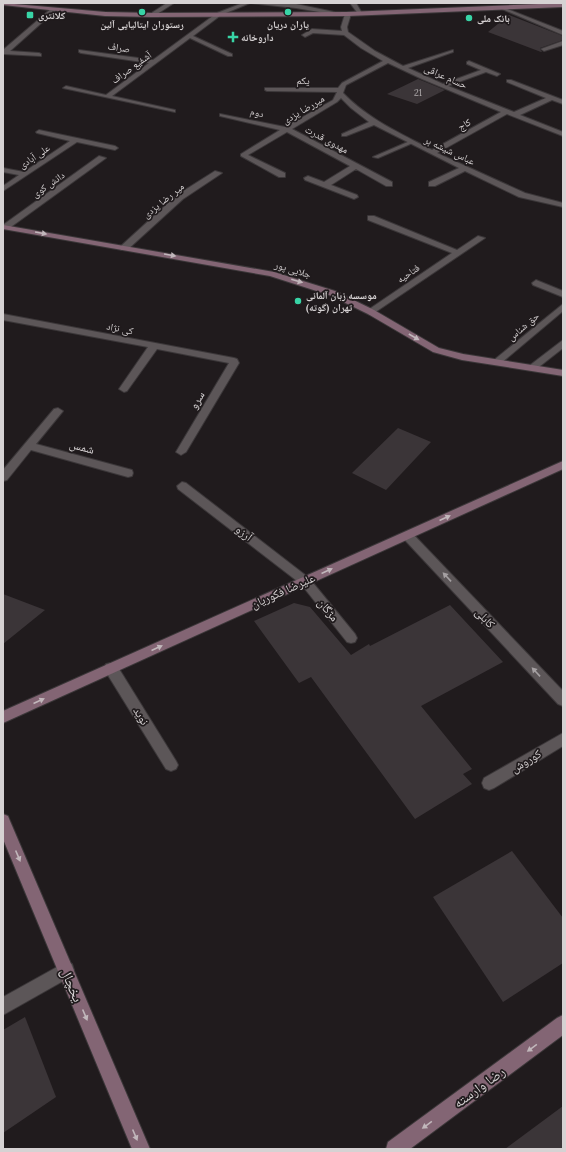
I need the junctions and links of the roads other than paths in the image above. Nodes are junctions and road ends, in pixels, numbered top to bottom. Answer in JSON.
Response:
{"nodes":[{"id":1,"x":3,"y":3,"type":"edge"},
{"id":2,"x":170,"y":3,"type":"edge"},
{"id":3,"x":248,"y":3,"type":"edge"},
{"id":4,"x":253,"y":3,"type":"edge"},
{"id":5,"x":353,"y":3,"type":"edge"},
{"id":6,"x":563,"y":5,"type":"edge"},
{"id":7,"x":3,"y":7,"type":"edge"},
{"id":8,"x":504,"y":8,"type":"junction"},
{"id":9,"x":52,"y":11,"type":"junction"},
{"id":10,"x":331,"y":12,"type":"dead end"},
{"id":11,"x":219,"y":14,"type":"junction"},
{"id":12,"x":348,"y":14,"type":"junction"},
{"id":13,"x":361,"y":14,"type":"junction"},
{"id":14,"x":152,"y":15,"type":"junction"},
{"id":15,"x":345,"y":33,"type":"junction"},
{"id":16,"x":563,"y":33,"type":"edge"},
{"id":17,"x":189,"y":36,"type":"junction"},
{"id":18,"x":305,"y":36,"type":"dead end"},
{"id":19,"x":563,"y":43,"type":"edge"},
{"id":20,"x":544,"y":49,"type":"dead end"},
{"id":21,"x":81,"y":51,"type":"dead end"},
{"id":22,"x":451,"y":51,"type":"dead end"},
{"id":23,"x":4,"y":52,"type":"edge"},
{"id":24,"x":39,"y":55,"type":"dead end"},
{"id":25,"x":230,"y":55,"type":"dead end"},
{"id":26,"x":387,"y":61,"type":"junction"},
{"id":27,"x":154,"y":62,"type":"junction"},
{"id":28,"x":469,"y":63,"type":"dead end"},
{"id":29,"x":402,"y":68,"type":"junction"},
{"id":30,"x":486,"y":70,"type":"junction"},
{"id":31,"x":497,"y":74,"type":"dead end"},
{"id":32,"x":508,"y":81,"type":"dead end"},
{"id":33,"x":443,"y":86,"type":"junction"},
{"id":34,"x":66,"y":88,"type":"dead end"},
{"id":35,"x":267,"y":89,"type":"dead end"},
{"id":36,"x":340,"y":92,"type":"junction"},
{"id":37,"x":108,"y":96,"type":"junction"},
{"id":38,"x":551,"y":98,"type":"junction"},
{"id":39,"x":563,"y":102,"type":"edge"},
{"id":40,"x":173,"y":111,"type":"dead end"},
{"id":41,"x":506,"y":112,"type":"junction"},
{"id":42,"x":222,"y":115,"type":"dead end"},
{"id":43,"x":514,"y":115,"type":"junction"},
{"id":44,"x":374,"y":122,"type":"junction"},
{"id":45,"x":288,"y":130,"type":"junction"},
{"id":46,"x":39,"y":132,"type":"dead end"},
{"id":47,"x":563,"y":134,"type":"edge"},
{"id":48,"x":344,"y":135,"type":"dead end"},
{"id":49,"x":76,"y":140,"type":"junction"},
{"id":50,"x":412,"y":142,"type":"junction"},
{"id":51,"x":115,"y":148,"type":"dead end"},
{"id":52,"x":432,"y":153,"type":"junction"},
{"id":53,"x":376,"y":157,"type":"dead end"},
{"id":54,"x":102,"y":158,"type":"dead end"},
{"id":55,"x":356,"y":166,"type":"junction"},
{"id":56,"x":465,"y":168,"type":"junction"},
{"id":57,"x":4,"y":170,"type":"dead end"},
{"id":58,"x":218,"y":173,"type":"dead end"},
{"id":59,"x":25,"y":174,"type":"junction"},
{"id":60,"x":282,"y":175,"type":"dead end"},
{"id":61,"x":308,"y":178,"type":"dead end"},
{"id":62,"x":389,"y":184,"type":"dead end"},
{"id":63,"x":432,"y":184,"type":"dead end"},
{"id":64,"x":325,"y":185,"type":"junction"},
{"id":65,"x":3,"y":189,"type":"edge"},
{"id":66,"x":354,"y":197,"type":"dead end"},
{"id":67,"x":563,"y":205,"type":"edge"},
{"id":68,"x":371,"y":218,"type":"dead end"},
{"id":69,"x":4,"y":227,"type":"edge"},
{"id":70,"x":481,"y":238,"type":"dead end"},
{"id":71,"x":124,"y":248,"type":"junction"},
{"id":72,"x":458,"y":253,"type":"junction"},
{"id":73,"x":536,"y":282,"type":"dead end"},
{"id":74,"x":563,"y":294,"type":"edge"},
{"id":75,"x":563,"y":307,"type":"edge"},
{"id":76,"x":370,"y":312,"type":"junction"},
{"id":77,"x":3,"y":316,"type":"edge"},
{"id":78,"x":563,"y":342,"type":"edge"},
{"id":79,"x":154,"y":346,"type":"junction"},
{"id":80,"x":234,"y":361,"type":"joint"},
{"id":81,"x":497,"y":362,"type":"junction"},
{"id":82,"x":532,"y":368,"type":"junction"},
{"id":83,"x":563,"y":373,"type":"edge"},
{"id":84,"x":124,"y":389,"type":"dead end"},
{"id":85,"x":58,"y":411,"type":"dead end"},
{"id":86,"x":29,"y":446,"type":"junction"},
{"id":87,"x":181,"y":452,"type":"dead end"},
{"id":88,"x":563,"y":465,"type":"edge"},
{"id":89,"x":128,"y":473,"type":"dead end"},
{"id":90,"x":3,"y":477,"type":"edge"},
{"id":91,"x":182,"y":486,"type":"dead end"},
{"id":92,"x":407,"y":535,"type":"junction"},
{"id":93,"x":306,"y":581,"type":"junction"},
{"id":94,"x":351,"y":638,"type":"dead end"},
{"id":95,"x":112,"y":668,"type":"junction"},
{"id":96,"x":563,"y":700,"type":"edge"},
{"id":97,"x":3,"y":717,"type":"edge"},
{"id":98,"x":563,"y":739,"type":"edge"},
{"id":99,"x":171,"y":764,"type":"dead end"},
{"id":100,"x":489,"y":783,"type":"dead end"},
{"id":101,"x":3,"y":820,"type":"edge"},
{"id":102,"x":66,"y":970,"type":"junction"},
{"id":103,"x":3,"y":1006,"type":"edge"},
{"id":104,"x":563,"y":1024,"type":"edge"},
{"id":105,"x":141,"y":1149,"type":"edge"},
{"id":106,"x":395,"y":1149,"type":"edge"}],
"edges":[{"from":1,"to":9,"type":"street"},
{"from":2,"to":14,"type":"street"},
{"from":3,"to":11,"type":"street","name":"آشفیع صراف"},
{"from":4,"to":10,"type":"street"},
{"from":5,"to":13,"type":"street"},
{"from":6,"to":8,"type":"street"},
{"from":7,"to":9,"type":"street"},
{"from":8,"to":13,"type":"street"},
{"from":8,"to":16,"type":"street"},
{"from":9,"to":14,"type":"street"},
{"from":9,"to":23,"type":"street"},
{"from":11,"to":12,"type":"street"},
{"from":11,"to":14,"type":"street"},
{"from":11,"to":17,"type":"street","name":"آشفیع صراف"},
{"from":12,"to":13,"type":"street"},
{"from":12,"to":15,"type":"street"},
{"from":15,"to":18,"type":"street"},
{"from":15,"to":26,"type":"street","name":"حسام عراقی"},
{"from":17,"to":25,"type":"street"},
{"from":17,"to":27,"type":"street","name":"آشفیع صراف"},
{"from":19,"to":20,"type":"street"},
{"from":21,"to":27,"type":"street","name":"صراف"},
{"from":22,"to":29,"type":"street"},
{"from":23,"to":24,"type":"street"},
{"from":26,"to":29,"type":"street","name":"حسام عراقی"},
{"from":26,"to":36,"type":"street","name":"میررضا یزدی"},
{"from":27,"to":37,"type":"street","name":"آشفیع صراف"},
{"from":28,"to":30,"type":"street"},
{"from":29,"to":33,"type":"street","name":"حسام عراقی"},
{"from":30,"to":31,"type":"street"},
{"from":30,"to":33,"type":"street"},
{"from":32,"to":38,"type":"street"},
{"from":33,"to":41,"type":"street","name":"حسام عراقی"},
{"from":34,"to":37,"type":"street"},
{"from":35,"to":36,"type":"street","name":"یکم"},
{"from":36,"to":44,"type":"street","name":"عباس شیشه بر"},
{"from":36,"to":45,"type":"street","name":"میررضا یزدی"},
{"from":37,"to":40,"type":"street","name":"آشفیع صراف"},
{"from":38,"to":39,"type":"street"},
{"from":38,"to":43,"type":"street"},
{"from":41,"to":43,"type":"street","name":"حسام عراقی"},
{"from":41,"to":52,"type":"street","name":"کاج"},
{"from":42,"to":45,"type":"street","name":"دوم"},
{"from":43,"to":47,"type":"street","name":"حسام عراقی"},
{"from":44,"to":48,"type":"street"},
{"from":44,"to":50,"type":"street","name":"عباس شیشه بر"},
{"from":45,"to":55,"type":"street","name":"مهدوی قدرت"},
{"from":45,"to":60,"type":"street","name":"میررضا یزدی"},
{"from":46,"to":49,"type":"street","name":"علی آبادی"},
{"from":49,"to":51,"type":"street","name":"علی آبادی"},
{"from":49,"to":59,"type":"street","name":"علی آبادی"},
{"from":50,"to":52,"type":"street","name":"عباس شیشه بر"},
{"from":50,"to":53,"type":"lane"},
{"from":52,"to":56,"type":"street","name":"عباس شیشه بر"},
{"from":54,"to":69,"type":"street","name":"دانش کوی"},
{"from":55,"to":62,"type":"street","name":"مهدوی قدرت"},
{"from":55,"to":64,"type":"street","name":"مهدوی قدرت"},
{"from":56,"to":63,"type":"street"},
{"from":56,"to":67,"type":"street","name":"عباس شیشه بر"},
{"from":57,"to":59,"type":"street"},
{"from":58,"to":71,"type":"street","name":"میر رضا یزدی"},
{"from":59,"to":65,"type":"street","name":"علی آبادی"},
{"from":61,"to":64,"type":"street"},
{"from":64,"to":66,"type":"street"},
{"from":68,"to":72,"type":"street"},
{"from":69,"to":71,"type":"street","name":"جلایی پور","one_way":true},
{"from":70,"to":72,"type":"street","name":"فتاحیه"},
{"from":71,"to":76,"type":"street","name":"جلایی پور","one_way":true},
{"from":72,"to":76,"type":"street","name":"فتاحیه"},
{"from":73,"to":74,"type":"street"},
{"from":75,"to":81,"type":"street","name":"حق شناس"},
{"from":76,"to":81,"type":"street","name":"جلایی پور","one_way":true},
{"from":77,"to":79,"type":"street","name":"کی نژاد"},
{"from":78,"to":82,"type":"street"},
{"from":79,"to":80,"type":"street","name":"کی نژاد"},
{"from":79,"to":84,"type":"street"},
{"from":80,"to":87,"type":"street","name":"سرو"},
{"from":81,"to":82,"type":"street","name":"جلایی پور"},
{"from":82,"to":83,"type":"street","name":"جلایی پور"},
{"from":85,"to":86,"type":"street"},
{"from":86,"to":89,"type":"street","name":"شمس"},
{"from":86,"to":90,"type":"street"},
{"from":92,"to":88,"type":"street","name":"علیرضا فکوریان","one_way":true},
{"from":91,"to":93,"type":"street","name":"آرزو"},
{"from":93,"to":92,"type":"street","name":"علیرضا فکوریان","one_way":true},
{"from":96,"to":92,"type":"street","name":"کابلی","one_way":true},
{"from":93,"to":94,"type":"street","name":"مژگان"},
{"from":95,"to":93,"type":"street","name":"علیرضا فکوریان","one_way":true},
{"from":97,"to":95,"type":"street","name":"علیرضا فکوریان","one_way":true},
{"from":95,"to":99,"type":"street","name":"نوید"},
{"from":98,"to":100,"type":"street","name":"کوروش"},
{"from":101,"to":102,"type":"street","name":"یخچال","one_way":true},
{"from":102,"to":103,"type":"street"},
{"from":102,"to":105,"type":"street","name":"یخچال","one_way":true},
{"from":104,"to":106,"type":"street","name":"رضا وارسته","one_way":true}]}
